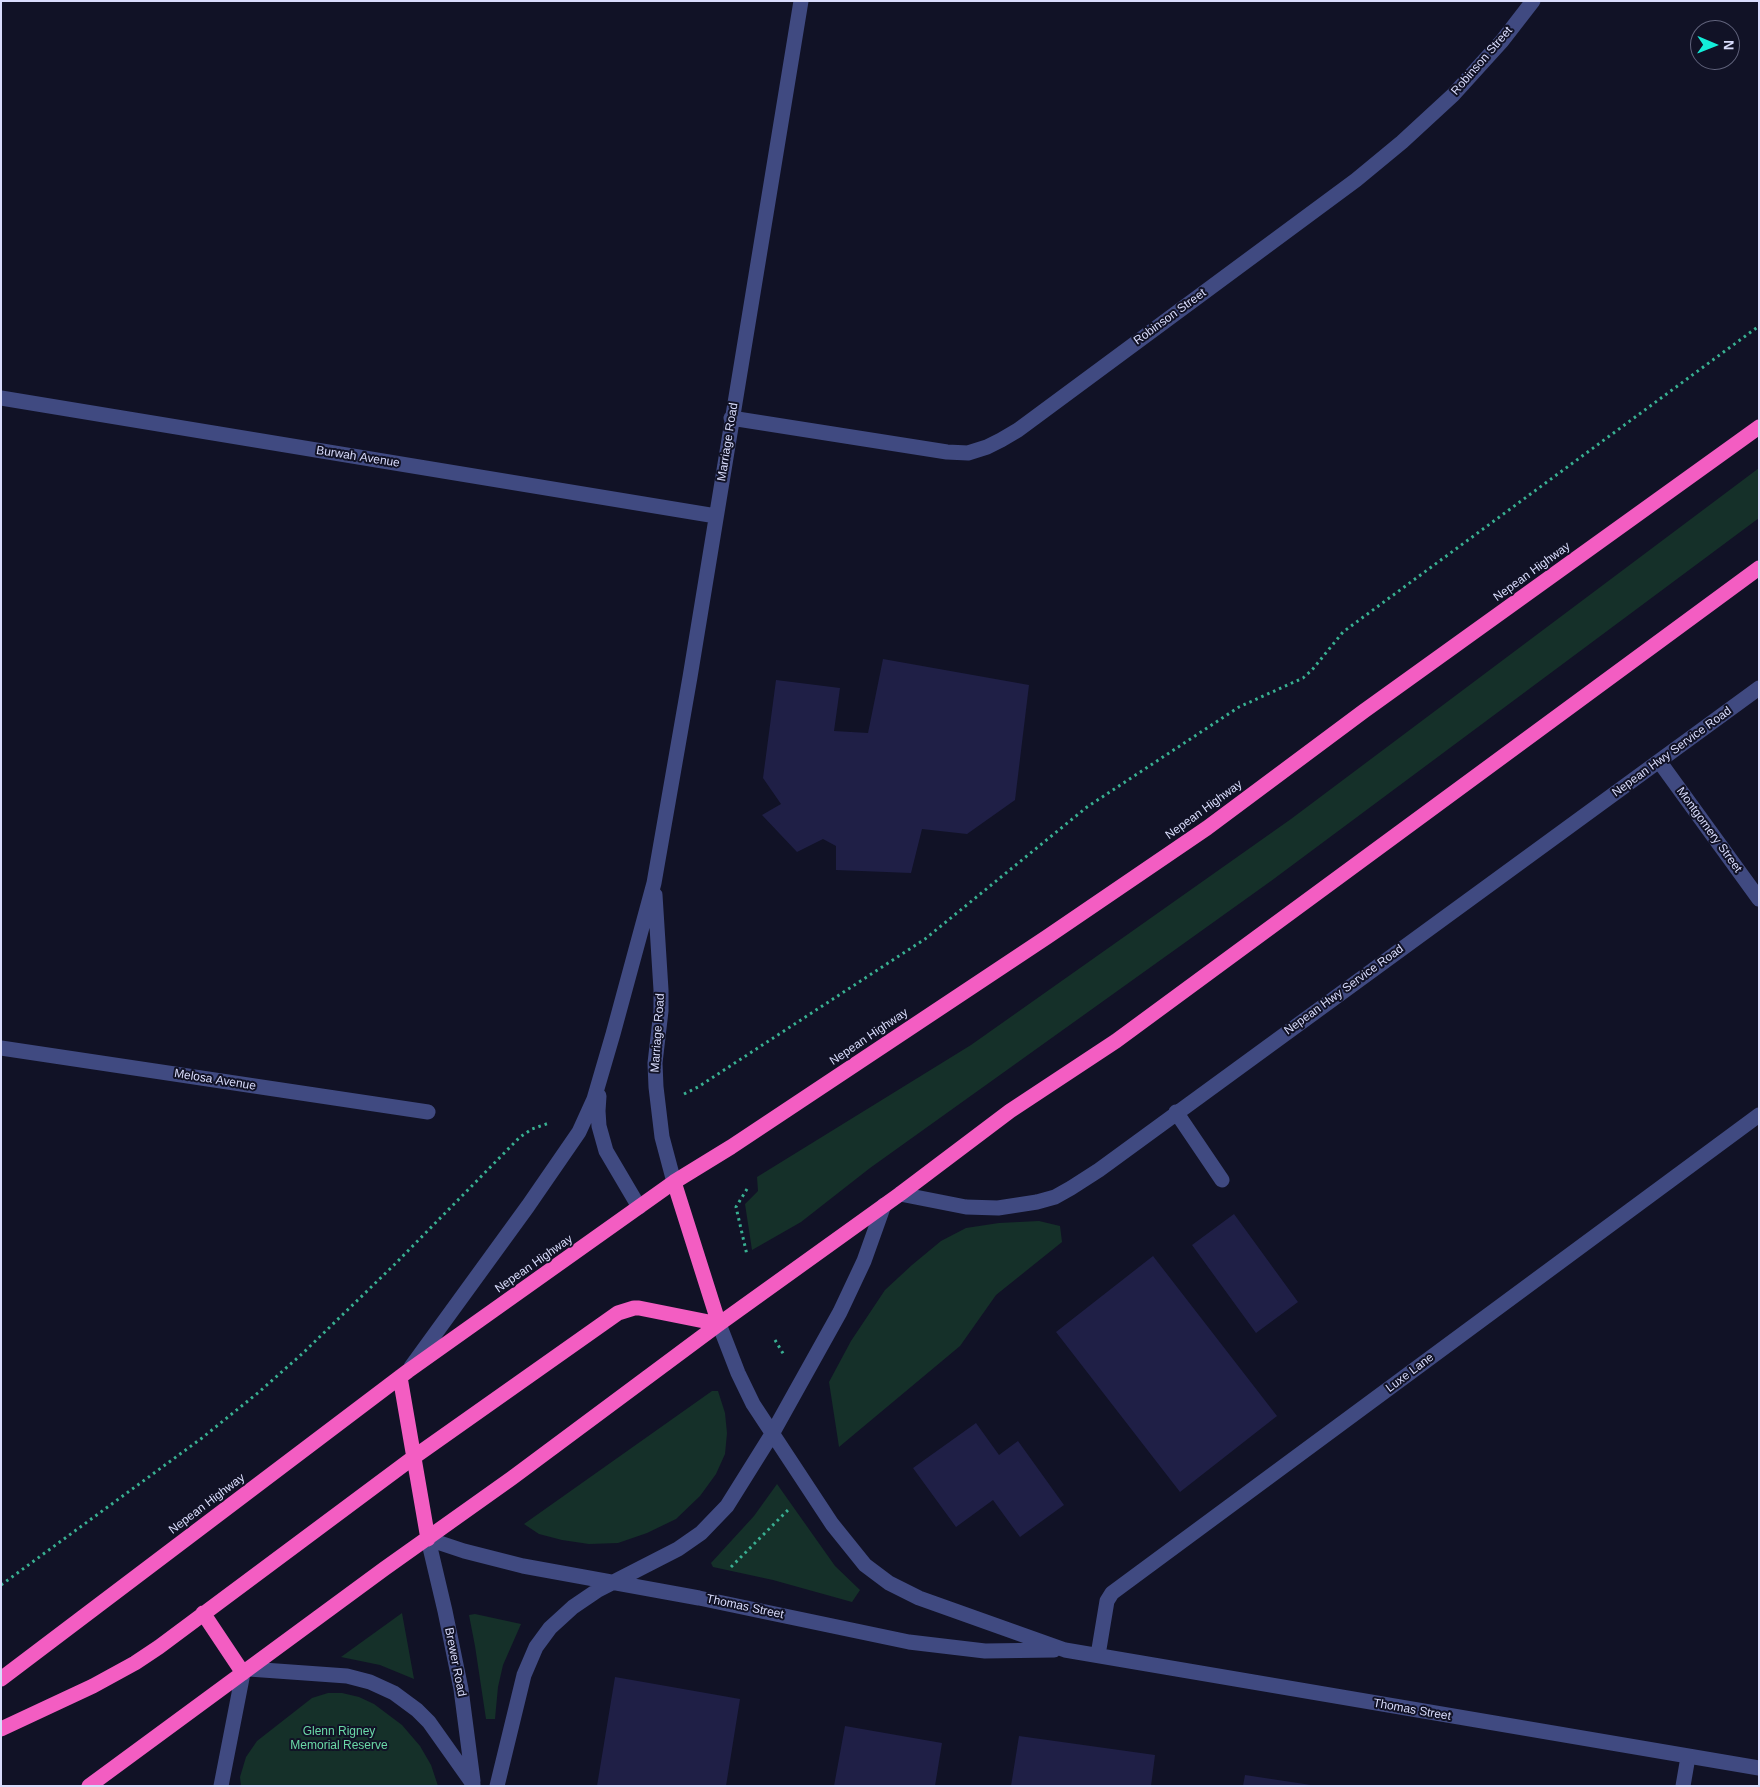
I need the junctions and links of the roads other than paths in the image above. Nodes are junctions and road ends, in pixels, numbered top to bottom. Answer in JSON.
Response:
{"nodes":[{"id":1,"x":801,"y":1,"type":"edge"},
{"id":2,"x":1533,"y":1,"type":"edge"},
{"id":3,"x":1,"y":398,"type":"edge"},
{"id":4,"x":732,"y":418,"type":"junction"},
{"id":5,"x":1759,"y":427,"type":"edge"},
{"id":6,"x":716,"y":516,"type":"junction"},
{"id":7,"x":1759,"y":568,"type":"edge"},
{"id":8,"x":1759,"y":688,"type":"edge"},
{"id":9,"x":1659,"y":761,"type":"junction"},
{"id":10,"x":654,"y":883,"type":"junction"},
{"id":11,"x":1759,"y":899,"type":"edge"},
{"id":12,"x":1,"y":1048,"type":"edge"},
{"id":13,"x":606,"y":1059,"type":"junction"},
{"id":14,"x":428,"y":1112,"type":"dead end"},
{"id":15,"x":1176,"y":1112,"type":"junction"},
{"id":16,"x":1759,"y":1115,"type":"edge"},
{"id":17,"x":1222,"y":1180,"type":"dead end"},
{"id":18,"x":674,"y":1182,"type":"junction"},
{"id":19,"x":900,"y":1194,"type":"junction"},
{"id":20,"x":884,"y":1205,"type":"junction"},
{"id":21,"x":639,"y":1207,"type":"junction"},
{"id":22,"x":720,"y":1324,"type":"junction"},
{"id":23,"x":404,"y":1374,"type":"junction"},
{"id":24,"x":772,"y":1434,"type":"junction"},
{"id":25,"x":414,"y":1457,"type":"junction"},
{"id":26,"x":428,"y":1539,"type":"junction"},
{"id":27,"x":614,"y":1582,"type":"junction"},
{"id":28,"x":204,"y":1613,"type":"junction"},
{"id":29,"x":1065,"y":1650,"type":"junction"},
{"id":30,"x":1098,"y":1656,"type":"junction"},
{"id":31,"x":246,"y":1671,"type":"junction"},
{"id":32,"x":1,"y":1679,"type":"edge"},
{"id":33,"x":1,"y":1729,"type":"edge"},
{"id":34,"x":1688,"y":1757,"type":"junction"},
{"id":35,"x":1759,"y":1768,"type":"edge"},
{"id":36,"x":473,"y":1785,"type":"edge"},
{"id":37,"x":89,"y":1786,"type":"edge"},
{"id":38,"x":221,"y":1786,"type":"edge"},
{"id":39,"x":497,"y":1786,"type":"edge"},
{"id":40,"x":1683,"y":1786,"type":"edge"}],
"edges":[{"from":1,"to":4,"type":"street","name":"Marriage Road"},
{"from":2,"to":4,"type":"street","name":"Robinson Street"},
{"from":3,"to":6,"type":"street","name":"Burwah Avenue"},
{"from":4,"to":6,"type":"street","name":"Marriage Road"},
{"from":5,"to":18,"type":"highway","name":"Nepean Highway"},
{"from":6,"to":10,"type":"street","name":"Marriage Road"},
{"from":7,"to":19,"type":"highway"},
{"from":8,"to":9,"type":"street","name":"Nepean Hwy Service Road"},
{"from":9,"to":11,"type":"street","name":"Montgomery Street"},
{"from":9,"to":15,"type":"street","name":"Nepean Hwy Service Road"},
{"from":10,"to":13,"type":"street","name":"Marriage Road"},
{"from":10,"to":18,"type":"street","name":"Marriage Road"},
{"from":12,"to":14,"type":"street","name":"Melosa Avenue"},
{"from":13,"to":21,"type":"street"},
{"from":13,"to":23,"type":"street","name":"Marriage Road"},
{"from":15,"to":17,"type":"street"},
{"from":15,"to":19,"type":"street","name":"Nepean Hwy Service Road"},
{"from":16,"to":30,"type":"street","name":"Luxe Lane"},
{"from":18,"to":21,"type":"highway","name":"Nepean Highway"},
{"from":18,"to":22,"type":"highway"},
{"from":19,"to":20,"type":"highway"},
{"from":20,"to":22,"type":"highway"},
{"from":20,"to":24,"type":"street"},
{"from":21,"to":23,"type":"highway","name":"Nepean Highway"},
{"from":22,"to":24,"type":"street","name":"Thomas Street"},
{"from":22,"to":25,"type":"highway"},
{"from":22,"to":26,"type":"highway"},
{"from":23,"to":25,"type":"highway"},
{"from":23,"to":32,"type":"highway","name":"Nepean Highway"},
{"from":24,"to":27,"type":"street"},
{"from":24,"to":29,"type":"street","name":"Thomas Street"},
{"from":25,"to":26,"type":"highway"},
{"from":25,"to":28,"type":"highway"},
{"from":26,"to":27,"type":"street","name":"Thomas Street"},
{"from":26,"to":31,"type":"highway"},
{"from":26,"to":36,"type":"street","name":"Brewer Road"},
{"from":27,"to":29,"type":"street","name":"Thomas Street"},
{"from":27,"to":39,"type":"street"},
{"from":28,"to":31,"type":"highway"},
{"from":28,"to":33,"type":"highway"},
{"from":29,"to":30,"type":"street","name":"Thomas Street"},
{"from":30,"to":34,"type":"street","name":"Thomas Street"},
{"from":31,"to":36,"type":"street"},
{"from":31,"to":37,"type":"highway"},
{"from":31,"to":38,"type":"street"},
{"from":34,"to":35,"type":"street","name":"Thomas Street"},
{"from":34,"to":40,"type":"street"}]}
